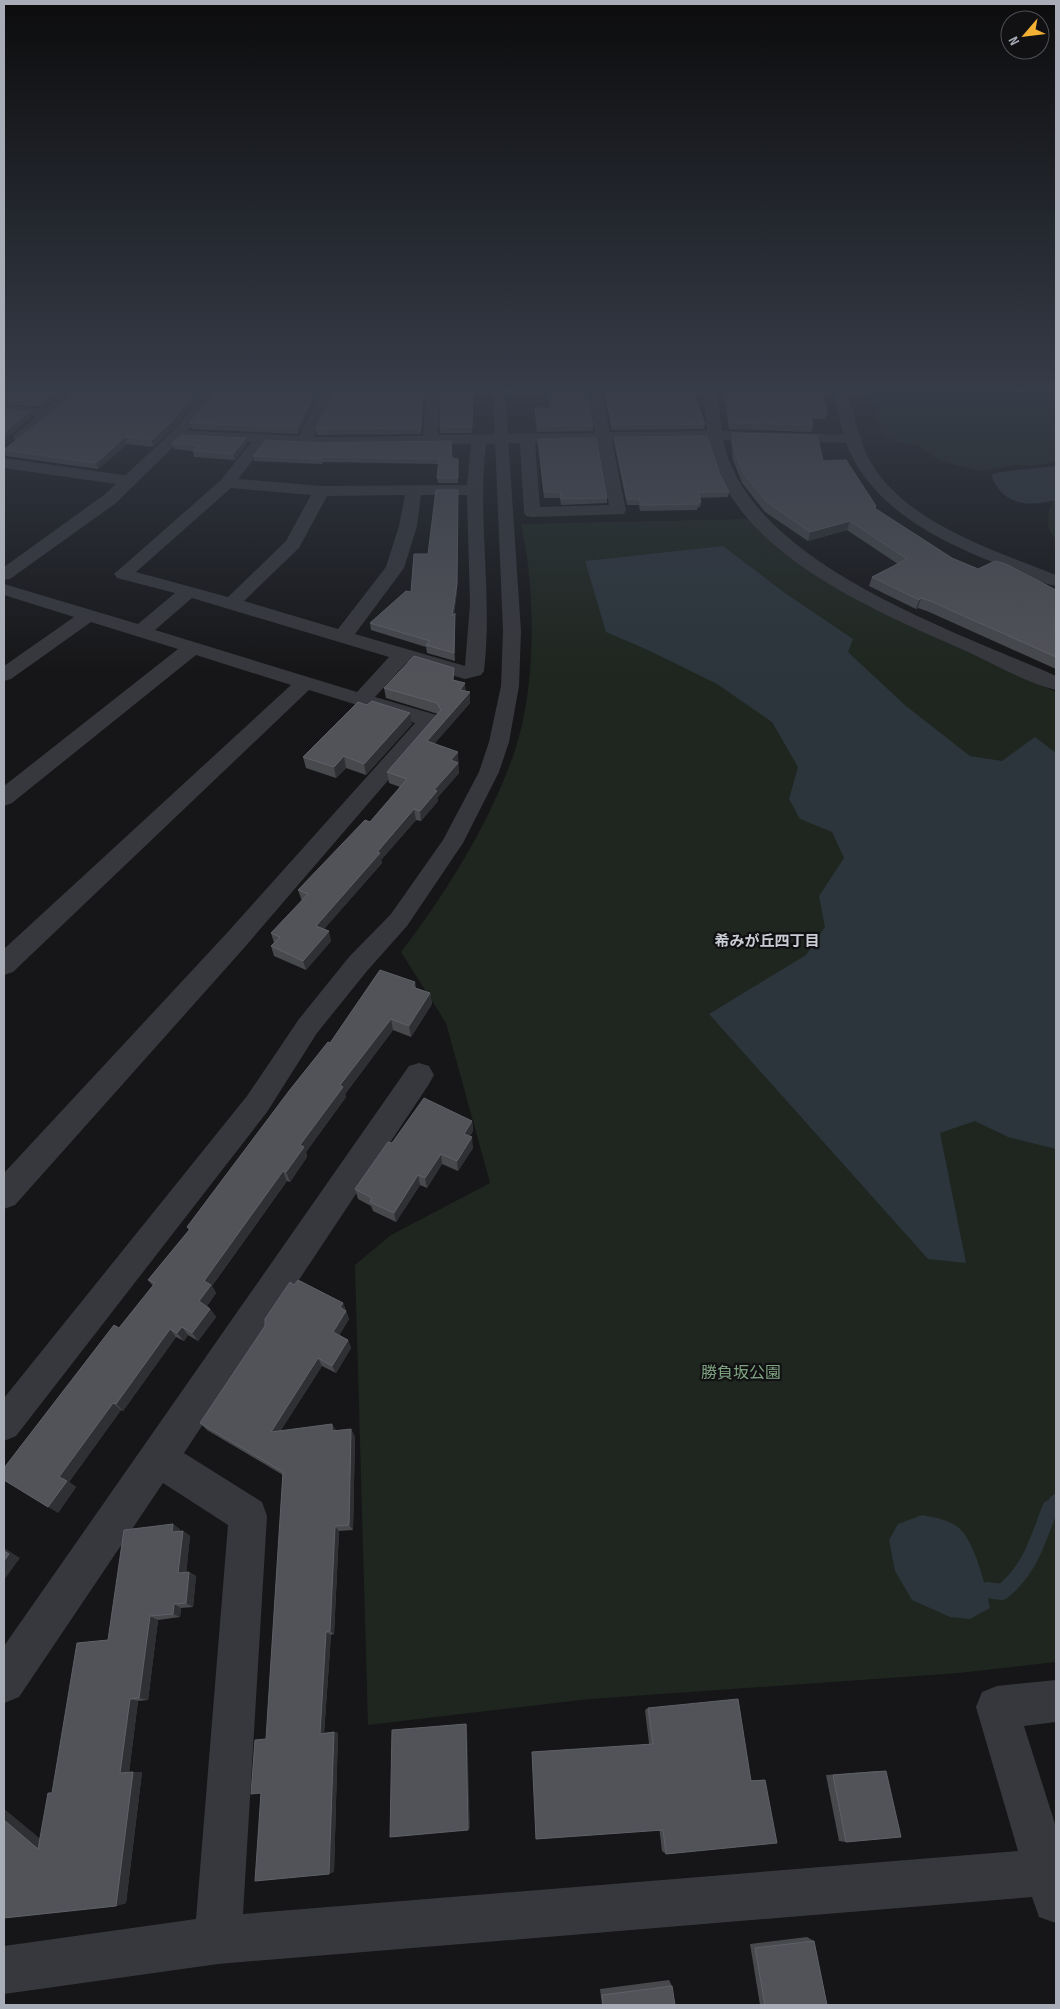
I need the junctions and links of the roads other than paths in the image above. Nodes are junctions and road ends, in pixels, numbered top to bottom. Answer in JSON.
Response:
{"nodes":[{"id":1,"x":125,"y":486,"type":"edge"},
{"id":2,"x":224,"y":486,"type":"edge"},
{"id":3,"x":259,"y":486,"type":"edge"},
{"id":4,"x":475,"y":486,"type":"edge"},
{"id":5,"x":495,"y":486,"type":"edge"},
{"id":6,"x":530,"y":486,"type":"edge"},
{"id":7,"x":614,"y":486,"type":"edge"},
{"id":8,"x":733,"y":486,"type":"edge"},
{"id":9,"x":882,"y":486,"type":"edge"},
{"id":10,"x":474,"y":490,"type":"junction"},
{"id":11,"x":321,"y":491,"type":"junction"},
{"id":12,"x":414,"y":491,"type":"junction"},
{"id":13,"x":4,"y":575,"type":"edge"},
{"id":14,"x":1056,"y":581,"type":"edge"},
{"id":15,"x":4,"y":588,"type":"edge"},
{"id":16,"x":189,"y":590,"type":"junction"},
{"id":17,"x":231,"y":604,"type":"junction"},
{"id":18,"x":89,"y":615,"type":"junction"},
{"id":19,"x":142,"y":631,"type":"junction"},
{"id":20,"x":344,"y":635,"type":"junction"},
{"id":21,"x":191,"y":648,"type":"junction"},
{"id":22,"x":402,"y":654,"type":"junction"},
{"id":23,"x":4,"y":675,"type":"edge"},
{"id":24,"x":304,"y":684,"type":"junction"},
{"id":25,"x":1056,"y":684,"type":"edge"},
{"id":26,"x":361,"y":700,"type":"junction"},
{"id":27,"x":4,"y":798,"type":"edge"},
{"id":28,"x":4,"y":964,"type":"edge"},
{"id":29,"x":419,"y":1075,"type":"dead end"},
{"id":30,"x":4,"y":1194,"type":"edge"},
{"id":31,"x":4,"y":1424,"type":"edge"},
{"id":32,"x":157,"y":1457,"type":"junction"},
{"id":33,"x":4,"y":1682,"type":"edge"},
{"id":34,"x":1056,"y":1701,"type":"edge"},
{"id":35,"x":1052,"y":1886,"type":"edge"},
{"id":36,"x":218,"y":1940,"type":"junction"},
{"id":37,"x":4,"y":1970,"type":"edge"}],
"edges":[{"from":1,"to":13,"type":"street"},
{"from":2,"to":16,"type":"street"},
{"from":3,"to":11,"type":"street"},
{"from":4,"to":10,"type":"street"},
{"from":5,"to":31,"type":"street"},
{"from":6,"to":7,"type":"street"},
{"from":8,"to":25,"type":"street"},
{"from":9,"to":14,"type":"street"},
{"from":10,"to":12,"type":"street"},
{"from":10,"to":22,"type":"street"},
{"from":11,"to":12,"type":"street"},
{"from":11,"to":17,"type":"street"},
{"from":12,"to":20,"type":"street"},
{"from":15,"to":18,"type":"street"},
{"from":16,"to":17,"type":"street"},
{"from":16,"to":19,"type":"street"},
{"from":17,"to":20,"type":"street"},
{"from":18,"to":19,"type":"street"},
{"from":18,"to":23,"type":"street"},
{"from":19,"to":21,"type":"street"},
{"from":20,"to":22,"type":"street"},
{"from":21,"to":24,"type":"street"},
{"from":21,"to":27,"type":"street"},
{"from":22,"to":26,"type":"street"},
{"from":24,"to":26,"type":"street"},
{"from":24,"to":28,"type":"street"},
{"from":26,"to":30,"type":"street"},
{"from":29,"to":32,"type":"street"},
{"from":32,"to":33,"type":"street"},
{"from":32,"to":36,"type":"street"},
{"from":34,"to":35,"type":"street"},
{"from":35,"to":36,"type":"street"},
{"from":36,"to":37,"type":"street"}]}
